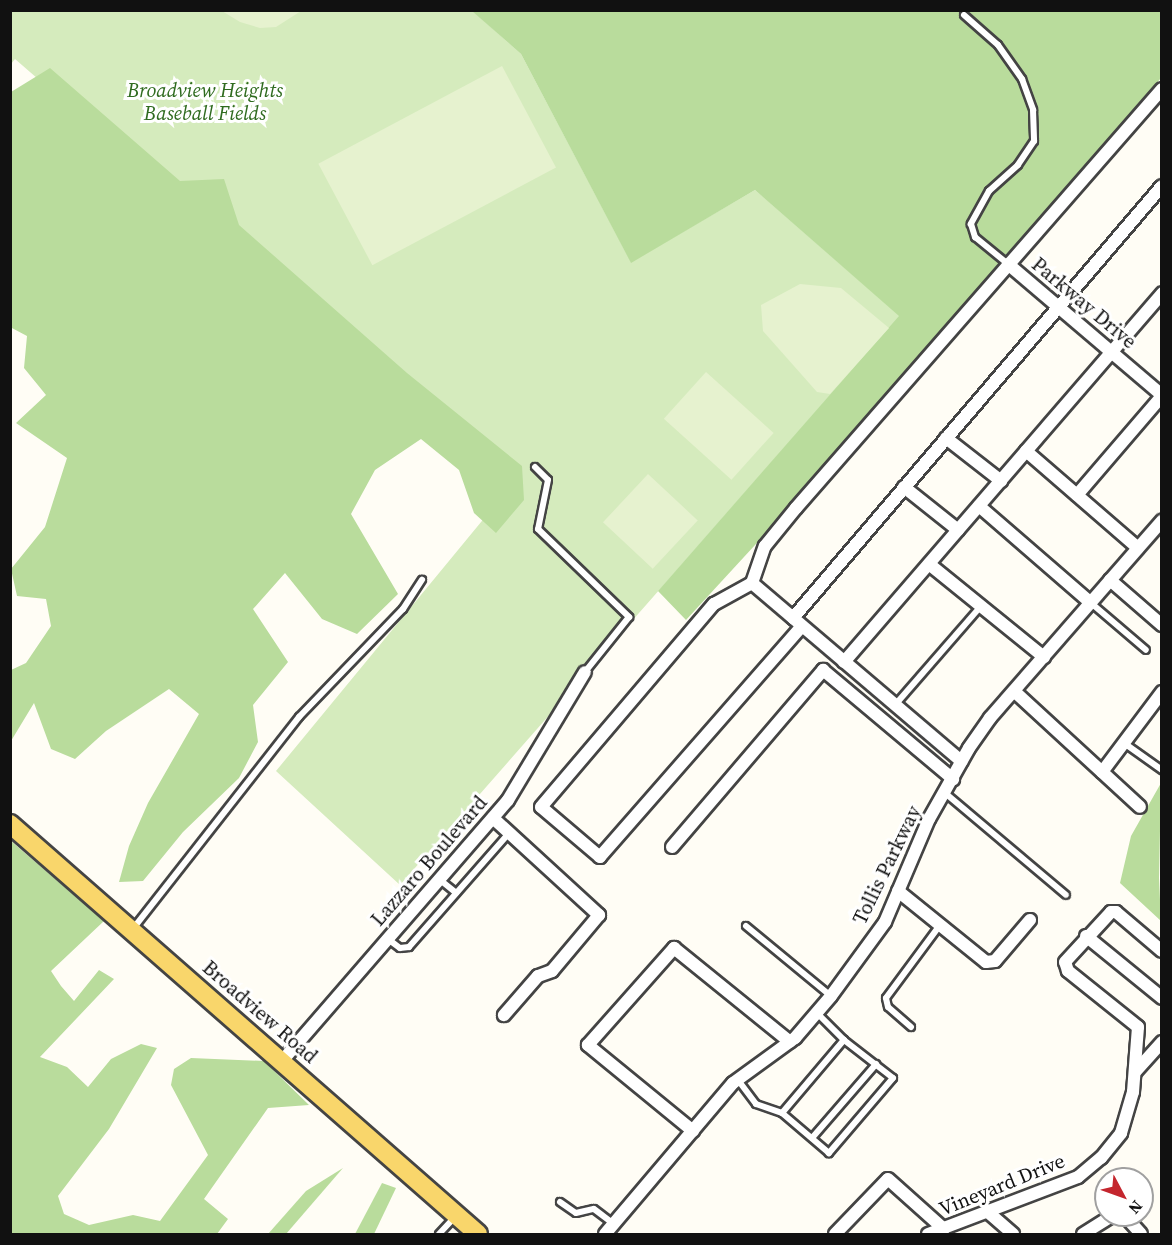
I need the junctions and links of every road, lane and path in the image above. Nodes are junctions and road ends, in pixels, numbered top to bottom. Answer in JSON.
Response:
{"nodes":[{"id":1,"x":964,"y":15,"type":"dead end"},
{"id":2,"x":1161,"y":89,"type":"edge"},
{"id":3,"x":1161,"y":186,"type":"edge"},
{"id":4,"x":1008,"y":264,"type":"junction"},
{"id":5,"x":1161,"y":293,"type":"edge"},
{"id":6,"x":1058,"y":306,"type":"junction"},
{"id":7,"x":1111,"y":352,"type":"junction"},
{"id":8,"x":1161,"y":396,"type":"edge"},
{"id":9,"x":946,"y":438,"type":"junction"},
{"id":10,"x":1026,"y":451,"type":"junction"},
{"id":11,"x":535,"y":467,"type":"dead end"},
{"id":12,"x":1001,"y":481,"type":"junction"},
{"id":13,"x":904,"y":488,"type":"junction"},
{"id":14,"x":1077,"y":495,"type":"junction"},
{"id":15,"x":979,"y":506,"type":"junction"},
{"id":16,"x":1161,"y":524,"type":"edge"},
{"id":17,"x":958,"y":530,"type":"junction"},
{"id":18,"x":1138,"y":548,"type":"junction"},
{"id":19,"x":929,"y":564,"type":"junction"},
{"id":20,"x":422,"y":580,"type":"dead end"},
{"id":21,"x":1110,"y":580,"type":"junction"},
{"id":22,"x":752,"y":584,"type":"junction"},
{"id":23,"x":1090,"y":603,"type":"junction"},
{"id":24,"x":981,"y":606,"type":"junction"},
{"id":25,"x":798,"y":622,"type":"junction"},
{"id":26,"x":1161,"y":625,"type":"edge"},
{"id":27,"x":1146,"y":650,"type":"dead end"},
{"id":28,"x":1044,"y":657,"type":"junction"},
{"id":29,"x":844,"y":662,"type":"junction"},
{"id":30,"x":585,"y":672,"type":"joint"},
{"id":31,"x":1014,"y":691,"type":"junction"},
{"id":32,"x":1161,"y":692,"type":"edge"},
{"id":33,"x":895,"y":705,"type":"junction"},
{"id":34,"x":1124,"y":743,"type":"junction"},
{"id":35,"x":962,"y":761,"type":"junction"},
{"id":36,"x":1161,"y":770,"type":"edge"},
{"id":37,"x":1102,"y":772,"type":"junction"},
{"id":38,"x":953,"y":779,"type":"junction"},
{"id":39,"x":945,"y":793,"type":"junction"},
{"id":40,"x":1140,"y":807,"type":"dead end"},
{"id":41,"x":493,"y":818,"type":"junction"},
{"id":42,"x":10,"y":824,"type":"edge"},
{"id":43,"x":509,"y":833,"type":"junction"},
{"id":44,"x":672,"y":848,"type":"dead end"},
{"id":45,"x":440,"y":879,"type":"junction"},
{"id":46,"x":898,"y":891,"type":"junction"},
{"id":47,"x":456,"y":893,"type":"junction"},
{"id":48,"x":1066,"y":895,"type":"dead end"},
{"id":49,"x":1030,"y":920,"type":"dead end"},
{"id":50,"x":940,"y":925,"type":"junction"},
{"id":51,"x":746,"y":926,"type":"dead end"},
{"id":52,"x":131,"y":930,"type":"junction"},
{"id":53,"x":1086,"y":936,"type":"junction"},
{"id":54,"x":388,"y":939,"type":"junction"},
{"id":55,"x":1161,"y":951,"type":"edge"},
{"id":56,"x":831,"y":996,"type":"junction"},
{"id":57,"x":1161,"y":998,"type":"edge"},
{"id":58,"x":817,"y":1012,"type":"junction"},
{"id":59,"x":504,"y":1015,"type":"dead end"},
{"id":60,"x":911,"y":1027,"type":"dead end"},
{"id":61,"x":844,"y":1040,"type":"junction"},
{"id":62,"x":790,"y":1042,"type":"junction"},
{"id":63,"x":1161,"y":1042,"type":"edge"},
{"id":64,"x":282,"y":1061,"type":"junction"},
{"id":65,"x":876,"y":1064,"type":"junction"},
{"id":66,"x":1136,"y":1071,"type":"junction"},
{"id":67,"x":738,"y":1080,"type":"junction"},
{"id":68,"x":782,"y":1113,"type":"junction"},
{"id":69,"x":693,"y":1131,"type":"junction"},
{"id":70,"x":812,"y":1138,"type":"junction"},
{"id":71,"x":560,"y":1202,"type":"dead end"},
{"id":72,"x":989,"y":1214,"type":"junction"},
{"id":73,"x":456,"y":1215,"type":"junction"},
{"id":74,"x":614,"y":1224,"type":"junction"},
{"id":75,"x":944,"y":1229,"type":"junction"},
{"id":76,"x":439,"y":1234,"type":"edge"},
{"id":77,"x":478,"y":1234,"type":"edge"},
{"id":78,"x":605,"y":1234,"type":"edge"},
{"id":79,"x":835,"y":1234,"type":"edge"},
{"id":80,"x":928,"y":1234,"type":"edge"},
{"id":81,"x":1013,"y":1234,"type":"edge"}],
"edges":[{"from":1,"to":4,"type":"lane"},
{"from":2,"to":4,"type":"street"},
{"from":3,"to":6,"type":"street"},
{"from":4,"to":6,"type":"street","name":"Parkway Drive"},
{"from":4,"to":22,"type":"street"},
{"from":5,"to":7,"type":"street"},
{"from":6,"to":7,"type":"street","name":"Parkway Drive"},
{"from":6,"to":9,"type":"street"},
{"from":7,"to":8,"type":"street","name":"Parkway Drive"},
{"from":7,"to":10,"type":"street"},
{"from":8,"to":14,"type":"street"},
{"from":9,"to":12,"type":"street"},
{"from":9,"to":13,"type":"street"},
{"from":10,"to":12,"type":"street"},
{"from":10,"to":14,"type":"street"},
{"from":11,"to":30,"type":"lane"},
{"from":12,"to":15,"type":"street"},
{"from":13,"to":17,"type":"street"},
{"from":13,"to":25,"type":"street"},
{"from":14,"to":18,"type":"street"},
{"from":15,"to":17,"type":"street"},
{"from":15,"to":23,"type":"street"},
{"from":16,"to":18,"type":"street","name":"Tollis Parkway"},
{"from":17,"to":19,"type":"street"},
{"from":18,"to":21,"type":"street","name":"Tollis Parkway"},
{"from":19,"to":24,"type":"street"},
{"from":19,"to":29,"type":"street"},
{"from":20,"to":52,"type":"lane"},
{"from":21,"to":23,"type":"street","name":"Tollis Parkway"},
{"from":21,"to":26,"type":"street"},
{"from":22,"to":25,"type":"street"},
{"from":22,"to":25,"type":"street"},
{"from":23,"to":27,"type":"lane"},
{"from":23,"to":28,"type":"street","name":"Tollis Parkway"},
{"from":24,"to":28,"type":"street"},
{"from":24,"to":33,"type":"lane"},
{"from":25,"to":29,"type":"street"},
{"from":28,"to":31,"type":"street","name":"Tollis Parkway"},
{"from":29,"to":33,"type":"street"},
{"from":30,"to":41,"type":"street","name":"Lazzaro Boulevard"},
{"from":31,"to":35,"type":"street","name":"Tollis Parkway"},
{"from":31,"to":37,"type":"street"},
{"from":32,"to":34,"type":"street"},
{"from":33,"to":35,"type":"street"},
{"from":34,"to":36,"type":"lane"},
{"from":34,"to":37,"type":"street"},
{"from":35,"to":38,"type":"street","name":"Tollis Parkway"},
{"from":37,"to":40,"type":"street"},
{"from":38,"to":39,"type":"street","name":"Tollis Parkway"},
{"from":38,"to":44,"type":"street"},
{"from":39,"to":46,"type":"street","name":"Tollis Parkway"},
{"from":39,"to":48,"type":"lane"},
{"from":41,"to":43,"type":"street"},
{"from":41,"to":45,"type":"street","name":"Lazzaro Boulevard"},
{"from":42,"to":52,"type":"main road","name":"Broadview Road"},
{"from":43,"to":47,"type":"lane"},
{"from":43,"to":59,"type":"street"},
{"from":45,"to":47,"type":"lane"},
{"from":45,"to":54,"type":"street","name":"Lazzaro Boulevard"},
{"from":46,"to":50,"type":"street"},
{"from":46,"to":56,"type":"street","name":"Tollis Parkway"},
{"from":47,"to":54,"type":"lane"},
{"from":49,"to":50,"type":"street"},
{"from":50,"to":60,"type":"lane"},
{"from":51,"to":56,"type":"lane"},
{"from":52,"to":64,"type":"main road","name":"Broadview Road"},
{"from":53,"to":55,"type":"street"},
{"from":53,"to":57,"type":"street"},
{"from":53,"to":66,"type":"street","name":"Vineyard Drive"},
{"from":54,"to":64,"type":"street","name":"Lazzaro Boulevard"},
{"from":56,"to":58,"type":"street","name":"Tollis Parkway"},
{"from":58,"to":61,"type":"lane"},
{"from":58,"to":62,"type":"street","name":"Tollis Parkway"},
{"from":61,"to":65,"type":"lane"},
{"from":61,"to":68,"type":"lane"},
{"from":62,"to":67,"type":"street","name":"Tollis Parkway"},
{"from":62,"to":69,"type":"street"},
{"from":63,"to":66,"type":"street"},
{"from":64,"to":73,"type":"main road","name":"Broadview Road"},
{"from":65,"to":70,"type":"lane"},
{"from":65,"to":70,"type":"lane"},
{"from":66,"to":72,"type":"street","name":"Vineyard Drive"},
{"from":67,"to":68,"type":"lane"},
{"from":67,"to":69,"type":"street","name":"Tollis Parkway"},
{"from":68,"to":70,"type":"lane"},
{"from":69,"to":74,"type":"street","name":"Tollis Parkway"},
{"from":71,"to":74,"type":"lane"},
{"from":72,"to":75,"type":"street","name":"Vineyard Drive"},
{"from":72,"to":81,"type":"street"},
{"from":73,"to":76,"type":"lane"},
{"from":73,"to":77,"type":"main road","name":"Broadview Road"},
{"from":74,"to":78,"type":"street","name":"Tollis Parkway"},
{"from":75,"to":79,"type":"street"},
{"from":75,"to":80,"type":"street","name":"Vineyard Drive"}]}
